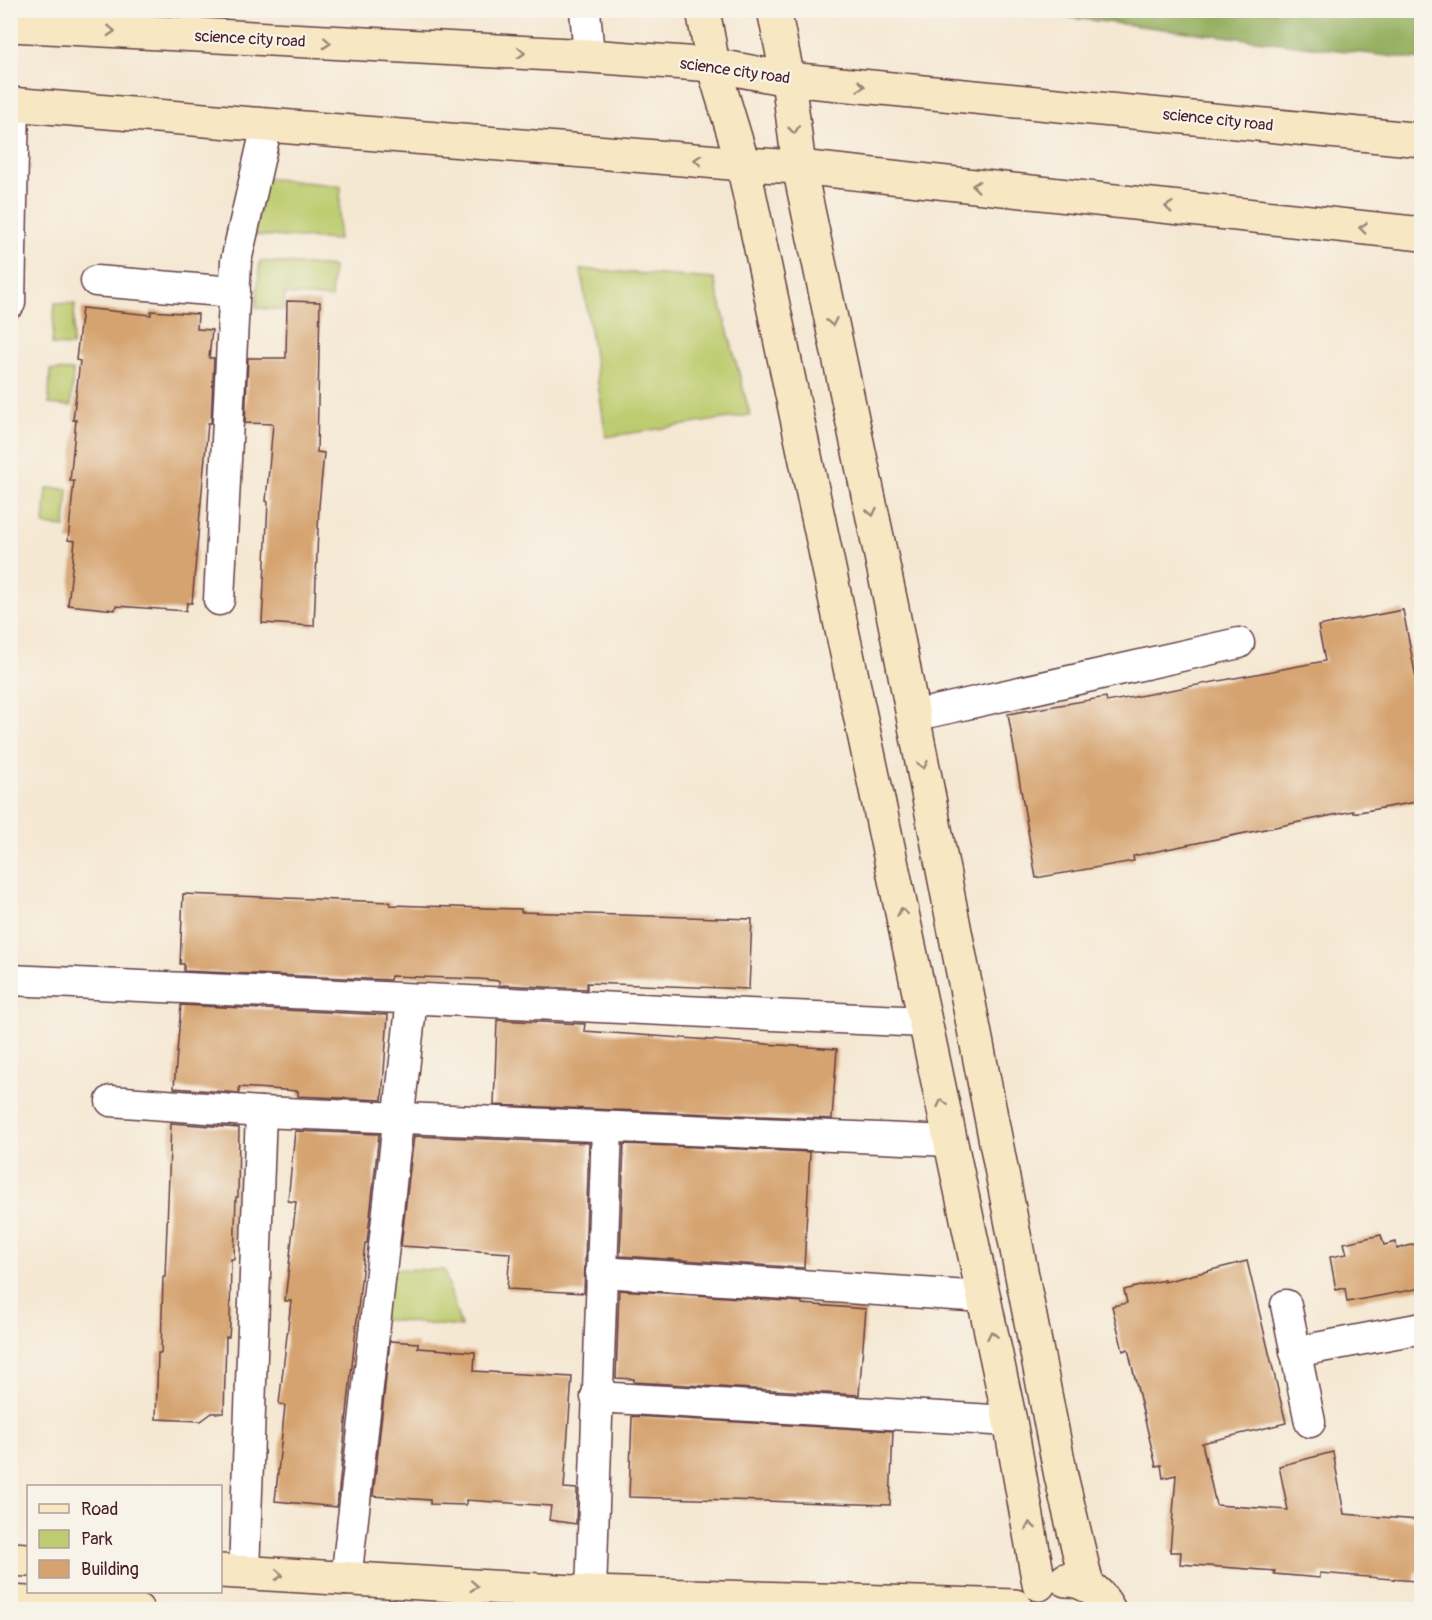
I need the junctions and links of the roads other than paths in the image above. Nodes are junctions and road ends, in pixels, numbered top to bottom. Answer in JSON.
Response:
{"nodes":[{"id":1,"x":585,"y":10,"type":"edge"},
{"id":2,"x":703,"y":10,"type":"edge"},
{"id":3,"x":774,"y":10,"type":"edge"},
{"id":4,"x":74,"y":20,"type":"edge"},
{"id":5,"x":10,"y":25,"type":"edge"},
{"id":6,"x":588,"y":56,"type":"junction"},
{"id":7,"x":713,"y":65,"type":"junction"},
{"id":8,"x":788,"y":80,"type":"junction"},
{"id":9,"x":12,"y":104,"type":"edge"},
{"id":10,"x":267,"y":124,"type":"junction"},
{"id":11,"x":1422,"y":140,"type":"edge"},
{"id":12,"x":743,"y":164,"type":"junction"},
{"id":13,"x":799,"y":167,"type":"junction"},
{"id":14,"x":1422,"y":234,"type":"edge"},
{"id":15,"x":96,"y":281,"type":"dead end"},
{"id":16,"x":235,"y":292,"type":"junction"},
{"id":17,"x":10,"y":303,"type":"edge"},
{"id":18,"x":219,"y":600,"type":"dead end"},
{"id":19,"x":1239,"y":643,"type":"dead end"},
{"id":20,"x":913,"y":716,"type":"junction"},
{"id":21,"x":10,"y":980,"type":"edge"},
{"id":22,"x":412,"y":999,"type":"junction"},
{"id":23,"x":925,"y":1022,"type":"junction"},
{"id":24,"x":111,"y":1101,"type":"dead end"},
{"id":25,"x":261,"y":1112,"type":"junction"},
{"id":26,"x":398,"y":1118,"type":"junction"},
{"id":27,"x":607,"y":1127,"type":"junction"},
{"id":28,"x":951,"y":1142,"type":"junction"},
{"id":29,"x":601,"y":1272,"type":"junction"},
{"id":30,"x":984,"y":1297,"type":"junction"},
{"id":31,"x":1286,"y":1305,"type":"dead end"},
{"id":32,"x":1422,"y":1328,"type":"edge"},
{"id":33,"x":1295,"y":1352,"type":"junction"},
{"id":34,"x":596,"y":1396,"type":"junction"},
{"id":35,"x":1010,"y":1421,"type":"junction"},
{"id":36,"x":1310,"y":1422,"type":"dead end"},
{"id":37,"x":10,"y":1559,"type":"edge"},
{"id":38,"x":27,"y":1560,"type":"edge"},
{"id":39,"x":232,"y":1571,"type":"edge"},
{"id":40,"x":346,"y":1580,"type":"junction"},
{"id":41,"x":1039,"y":1584,"type":"junction"},
{"id":42,"x":1087,"y":1585,"type":"junction"},
{"id":43,"x":591,"y":1593,"type":"junction"},
{"id":44,"x":10,"y":1602,"type":"edge"},
{"id":45,"x":1015,"y":1608,"type":"edge"},
{"id":46,"x":137,"y":1610,"type":"edge"},
{"id":47,"x":1109,"y":1610,"type":"edge"}],
"edges":[{"from":1,"to":6,"type":"street"},
{"from":2,"to":7,"type":"street"},
{"from":3,"to":8,"type":"street"},
{"from":4,"to":5,"type":"street","name":"science city road"},
{"from":4,"to":6,"type":"street","name":"science city road","one_way":true},
{"from":6,"to":7,"type":"street","name":"science city road"},
{"from":7,"to":8,"type":"street","name":"science city road"},
{"from":7,"to":12,"type":"street"},
{"from":8,"to":11,"type":"street","name":"science city road","one_way":true},
{"from":8,"to":13,"type":"street","one_way":true},
{"from":9,"to":10,"type":"street"},
{"from":9,"to":17,"type":"street"},
{"from":12,"to":10,"type":"street","one_way":true},
{"from":10,"to":16,"type":"street"},
{"from":12,"to":13,"type":"street"},
{"from":23,"to":12,"type":"street","one_way":true},
{"from":14,"to":13,"type":"street","one_way":true},
{"from":13,"to":20,"type":"street","one_way":true},
{"from":15,"to":16,"type":"street"},
{"from":16,"to":18,"type":"street"},
{"from":19,"to":20,"type":"street"},
{"from":20,"to":42,"type":"street","one_way":true},
{"from":21,"to":22,"type":"street"},
{"from":22,"to":23,"type":"street"},
{"from":22,"to":26,"type":"street"},
{"from":28,"to":23,"type":"street","one_way":true},
{"from":24,"to":25,"type":"street"},
{"from":25,"to":26,"type":"street"},
{"from":25,"to":39,"type":"street"},
{"from":26,"to":27,"type":"street"},
{"from":26,"to":40,"type":"street"},
{"from":27,"to":28,"type":"street"},
{"from":27,"to":29,"type":"street"},
{"from":28,"to":30,"type":"street"},
{"from":29,"to":30,"type":"street"},
{"from":29,"to":34,"type":"street"},
{"from":35,"to":30,"type":"street","one_way":true},
{"from":31,"to":33,"type":"street"},
{"from":32,"to":33,"type":"street"},
{"from":33,"to":36,"type":"street"},
{"from":34,"to":35,"type":"street"},
{"from":34,"to":43,"type":"street"},
{"from":41,"to":35,"type":"street","one_way":true},
{"from":37,"to":38,"type":"street"},
{"from":39,"to":40,"type":"street","one_way":true},
{"from":40,"to":43,"type":"street","one_way":true},
{"from":41,"to":42,"type":"street"},
{"from":41,"to":45,"type":"street"},
{"from":42,"to":47,"type":"street"},
{"from":43,"to":45,"type":"street"},
{"from":44,"to":46,"type":"street"}]}
